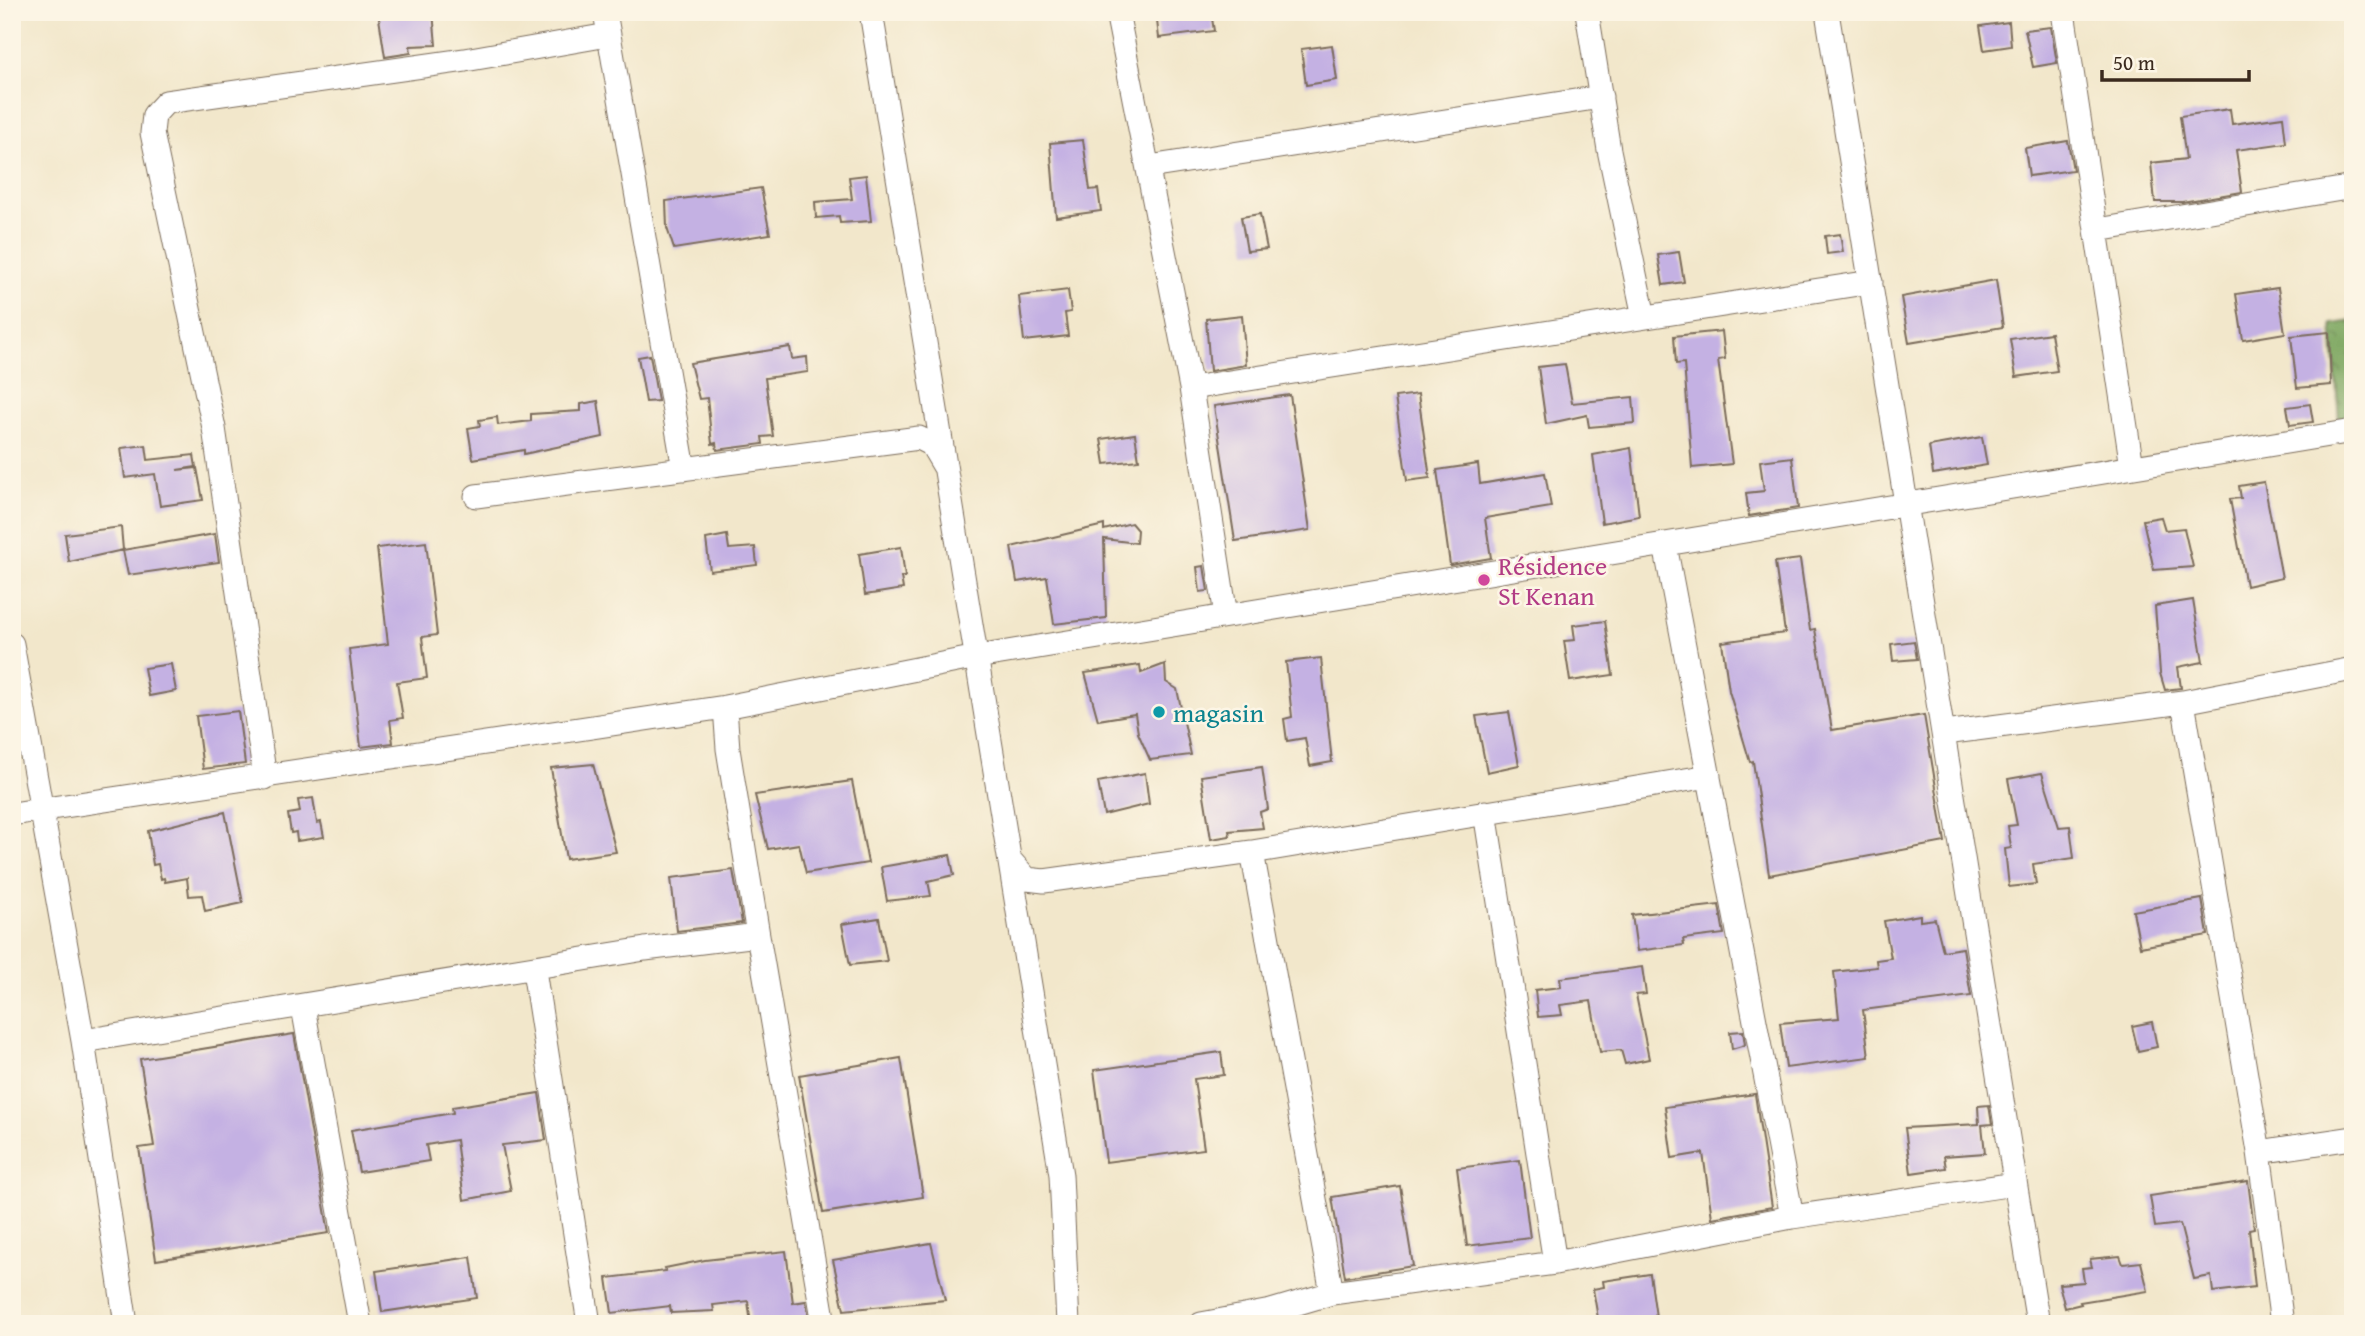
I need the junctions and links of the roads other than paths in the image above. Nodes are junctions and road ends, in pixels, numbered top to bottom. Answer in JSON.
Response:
{"nodes":[{"id":1,"x":871,"y":12,"type":"edge"},
{"id":2,"x":1117,"y":12,"type":"edge"},
{"id":3,"x":1587,"y":12,"type":"edge"},
{"id":4,"x":1827,"y":12,"type":"edge"},
{"id":5,"x":2063,"y":12,"type":"edge"},
{"id":6,"x":607,"y":24,"type":"edge"},
{"id":7,"x":1601,"y":97,"type":"junction"},
{"id":8,"x":1149,"y":167,"type":"junction"},
{"id":9,"x":2353,"y":187,"type":"edge"},
{"id":10,"x":2098,"y":230,"type":"junction"},
{"id":11,"x":1871,"y":282,"type":"junction"},
{"id":12,"x":1644,"y":317,"type":"junction"},
{"id":13,"x":1191,"y":387,"type":"junction"},
{"id":14,"x":2353,"y":431,"type":"edge"},
{"id":15,"x":2132,"y":467,"type":"junction"},
{"id":16,"x":946,"y":468,"type":"junction"},
{"id":17,"x":684,"y":469,"type":"junction"},
{"id":18,"x":476,"y":496,"type":"dead end"},
{"id":19,"x":1905,"y":505,"type":"junction"},
{"id":20,"x":1665,"y":545,"type":"junction"},
{"id":21,"x":1226,"y":616,"type":"junction"},
{"id":22,"x":12,"y":644,"type":"edge"},
{"id":23,"x":977,"y":657,"type":"junction"},
{"id":24,"x":2353,"y":669,"type":"edge"},
{"id":25,"x":2183,"y":702,"type":"junction"},
{"id":26,"x":725,"y":707,"type":"junction"},
{"id":27,"x":1945,"y":733,"type":"junction"},
{"id":28,"x":1709,"y":776,"type":"junction"},
{"id":29,"x":265,"y":778,"type":"junction"},
{"id":30,"x":41,"y":809,"type":"junction"},
{"id":31,"x":1485,"y":812,"type":"junction"},
{"id":32,"x":12,"y":814,"type":"edge"},
{"id":33,"x":1252,"y":852,"type":"junction"},
{"id":34,"x":1010,"y":860,"type":"junction"},
{"id":35,"x":758,"y":935,"type":"junction"},
{"id":36,"x":534,"y":970,"type":"junction"},
{"id":37,"x":303,"y":1007,"type":"junction"},
{"id":38,"x":83,"y":1041,"type":"junction"},
{"id":39,"x":2353,"y":1138,"type":"edge"},
{"id":40,"x":2259,"y":1152,"type":"junction"},
{"id":41,"x":2014,"y":1184,"type":"junction"},
{"id":42,"x":1792,"y":1217,"type":"junction"},
{"id":43,"x":1555,"y":1263,"type":"junction"},
{"id":44,"x":1332,"y":1293,"type":"junction"},
{"id":45,"x":125,"y":1324,"type":"edge"},
{"id":46,"x":360,"y":1324,"type":"edge"},
{"id":47,"x":589,"y":1324,"type":"edge"},
{"id":48,"x":824,"y":1324,"type":"edge"},
{"id":49,"x":1068,"y":1324,"type":"edge"},
{"id":50,"x":1201,"y":1324,"type":"edge"},
{"id":51,"x":2038,"y":1324,"type":"edge"},
{"id":52,"x":2283,"y":1324,"type":"edge"}],
"edges":[{"from":1,"to":16,"type":"street"},
{"from":2,"to":8,"type":"street"},
{"from":3,"to":7,"type":"street"},
{"from":4,"to":11,"type":"street"},
{"from":5,"to":10,"type":"street"},
{"from":6,"to":17,"type":"street"},
{"from":6,"to":29,"type":"street"},
{"from":7,"to":8,"type":"street"},
{"from":7,"to":12,"type":"street"},
{"from":8,"to":13,"type":"street"},
{"from":9,"to":10,"type":"street"},
{"from":10,"to":15,"type":"street"},
{"from":11,"to":12,"type":"street"},
{"from":11,"to":19,"type":"street"},
{"from":12,"to":13,"type":"street"},
{"from":13,"to":21,"type":"street"},
{"from":14,"to":15,"type":"street"},
{"from":15,"to":19,"type":"street"},
{"from":16,"to":17,"type":"street"},
{"from":16,"to":23,"type":"street"},
{"from":17,"to":18,"type":"street"},
{"from":19,"to":20,"type":"street"},
{"from":19,"to":27,"type":"street"},
{"from":20,"to":21,"type":"street"},
{"from":20,"to":28,"type":"street"},
{"from":21,"to":23,"type":"street"},
{"from":22,"to":30,"type":"street"},
{"from":23,"to":26,"type":"street"},
{"from":23,"to":34,"type":"street"},
{"from":24,"to":25,"type":"street"},
{"from":25,"to":27,"type":"street"},
{"from":25,"to":40,"type":"street"},
{"from":26,"to":29,"type":"street"},
{"from":26,"to":35,"type":"street"},
{"from":27,"to":41,"type":"street"},
{"from":28,"to":31,"type":"street"},
{"from":28,"to":42,"type":"street"},
{"from":29,"to":30,"type":"street"},
{"from":30,"to":32,"type":"street"},
{"from":30,"to":38,"type":"street"},
{"from":31,"to":33,"type":"street"},
{"from":31,"to":43,"type":"street"},
{"from":33,"to":34,"type":"street"},
{"from":33,"to":44,"type":"street"},
{"from":34,"to":49,"type":"street"},
{"from":35,"to":36,"type":"street"},
{"from":35,"to":48,"type":"street"},
{"from":36,"to":37,"type":"street"},
{"from":36,"to":47,"type":"street"},
{"from":37,"to":38,"type":"street"},
{"from":37,"to":46,"type":"street"},
{"from":38,"to":45,"type":"street"},
{"from":39,"to":40,"type":"street"},
{"from":40,"to":52,"type":"street"},
{"from":41,"to":42,"type":"street"},
{"from":41,"to":51,"type":"street"},
{"from":42,"to":43,"type":"street"},
{"from":43,"to":44,"type":"street"},
{"from":44,"to":50,"type":"street"}]}
